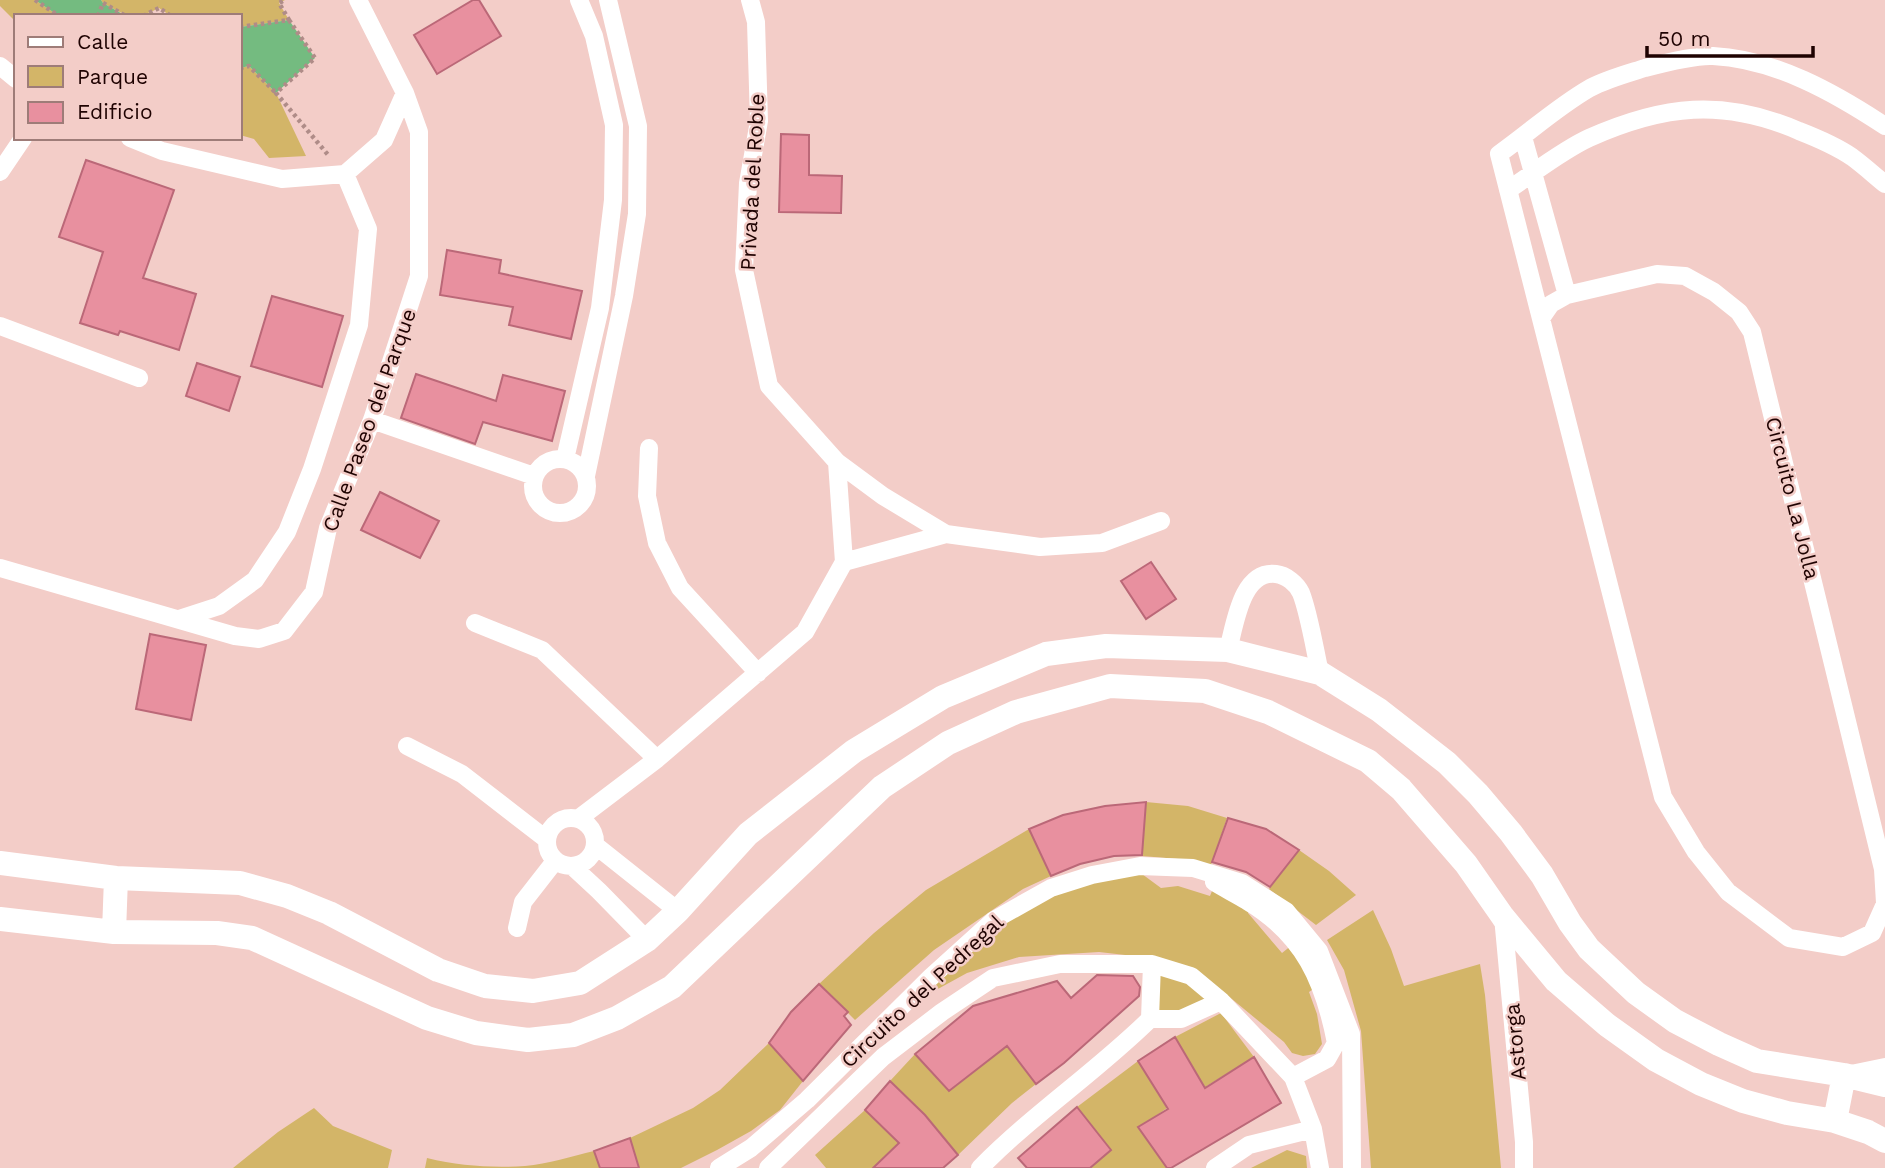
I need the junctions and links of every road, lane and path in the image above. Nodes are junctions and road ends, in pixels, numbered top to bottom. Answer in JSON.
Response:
{"nodes":[{"id":1,"x":35,"y":0,"type":"edge"},
{"id":2,"x":285,"y":0,"type":"edge"},
{"id":3,"x":358,"y":0,"type":"edge"},
{"id":4,"x":579,"y":0,"type":"edge"},
{"id":5,"x":608,"y":0,"type":"edge"},
{"id":6,"x":750,"y":0,"type":"edge"},
{"id":7,"x":102,"y":2,"type":"edge"},
{"id":8,"x":277,"y":2,"type":"edge"},
{"id":9,"x":56,"y":14,"type":"edge"},
{"id":10,"x":123,"y":14,"type":"edge"},
{"id":11,"x":148,"y":14,"type":"edge"},
{"id":12,"x":168,"y":14,"type":"edge"},
{"id":13,"x":289,"y":20,"type":"junction"},
{"id":14,"x":242,"y":27,"type":"edge"},
{"id":15,"x":0,"y":66,"type":"edge"},
{"id":16,"x":242,"y":68,"type":"edge"},
{"id":17,"x":14,"y":77,"type":"edge"},
{"id":18,"x":276,"y":93,"type":"junction"},
{"id":19,"x":405,"y":93,"type":"junction"},
{"id":20,"x":1885,"y":126,"type":"edge"},
{"id":21,"x":1523,"y":137,"type":"junction"},
{"id":22,"x":22,"y":140,"type":"edge"},
{"id":23,"x":135,"y":140,"type":"edge"},
{"id":24,"x":0,"y":172,"type":"edge"},
{"id":25,"x":345,"y":174,"type":"junction"},
{"id":26,"x":1533,"y":174,"type":"junction"},
{"id":27,"x":1885,"y":184,"type":"edge"},
{"id":28,"x":1508,"y":190,"type":"junction"},
{"id":29,"x":1567,"y":295,"type":"junction"},
{"id":30,"x":1542,"y":317,"type":"junction"},
{"id":31,"x":0,"y":326,"type":"edge"},
{"id":32,"x":139,"y":378,"type":"dead end"},
{"id":33,"x":372,"y":420,"type":"junction"},
{"id":34,"x":649,"y":448,"type":"dead end"},
{"id":35,"x":565,"y":459,"type":"junction"},
{"id":36,"x":837,"y":462,"type":"junction"},
{"id":37,"x":534,"y":476,"type":"junction"},
{"id":38,"x":586,"y":476,"type":"junction"},
{"id":39,"x":1161,"y":522,"type":"dead end"},
{"id":40,"x":946,"y":534,"type":"junction"},
{"id":41,"x":845,"y":562,"type":"junction"},
{"id":42,"x":0,"y":568,"type":"edge"},
{"id":43,"x":179,"y":619,"type":"junction"},
{"id":44,"x":475,"y":624,"type":"dead end"},
{"id":45,"x":1106,"y":646,"type":"junction"},
{"id":46,"x":1228,"y":650,"type":"junction"},
{"id":47,"x":758,"y":673,"type":"junction"},
{"id":48,"x":1320,"y":673,"type":"junction"},
{"id":49,"x":1110,"y":686,"type":"junction"},
{"id":50,"x":407,"y":746,"type":"dead end"},
{"id":51,"x":657,"y":760,"type":"junction"},
{"id":52,"x":578,"y":819,"type":"junction"},
{"id":53,"x":546,"y":839,"type":"junction"},
{"id":54,"x":595,"y":845,"type":"junction"},
{"id":55,"x":0,"y":863,"type":"edge"},
{"id":56,"x":564,"y":864,"type":"junction"},
{"id":57,"x":1193,"y":868,"type":"junction"},
{"id":58,"x":116,"y":878,"type":"junction"},
{"id":59,"x":1885,"y":903,"type":"edge"},
{"id":60,"x":678,"y":911,"type":"junction"},
{"id":61,"x":1503,"y":917,"type":"junction"},
{"id":62,"x":0,"y":919,"type":"edge"},
{"id":63,"x":517,"y":928,"type":"dead end"},
{"id":64,"x":114,"y":932,"type":"junction"},
{"id":65,"x":647,"y":940,"type":"junction"},
{"id":66,"x":1152,"y":964,"type":"junction"},
{"id":67,"x":1221,"y":1000,"type":"junction"},
{"id":68,"x":1150,"y":1019,"type":"junction"},
{"id":69,"x":1885,"y":1067,"type":"edge"},
{"id":70,"x":1844,"y":1075,"type":"junction"},
{"id":71,"x":1293,"y":1077,"type":"junction"},
{"id":72,"x":1885,"y":1086,"type":"edge"},
{"id":73,"x":1835,"y":1121,"type":"junction"},
{"id":74,"x":1312,"y":1129,"type":"junction"},
{"id":75,"x":1885,"y":1141,"type":"edge"},
{"id":76,"x":719,"y":1168,"type":"edge"},
{"id":77,"x":768,"y":1168,"type":"edge"},
{"id":78,"x":980,"y":1168,"type":"edge"},
{"id":79,"x":1214,"y":1168,"type":"edge"},
{"id":80,"x":1320,"y":1168,"type":"edge"},
{"id":81,"x":1352,"y":1168,"type":"edge"},
{"id":82,"x":1524,"y":1168,"type":"edge"}],
"edges":[{"from":1,"to":9,"type":"path"},
{"from":2,"to":8,"type":"path"},
{"from":3,"to":19,"type":"street","name":"Calle Paseo del Parque"},
{"from":4,"to":35,"type":"street"},
{"from":5,"to":38,"type":"street"},
{"from":6,"to":36,"type":"street","name":"Privada del Roble"},
{"from":7,"to":10,"type":"path"},
{"from":8,"to":13,"type":"path"},
{"from":11,"to":12,"type":"path"},
{"from":13,"to":14,"type":"path"},
{"from":13,"to":18,"type":"path"},
{"from":15,"to":17,"type":"street"},
{"from":16,"to":18,"type":"path"},
{"from":18,"to":25,"type":"path"},
{"from":19,"to":25,"type":"street"},
{"from":19,"to":33,"type":"street","name":"Calle Paseo del Parque"},
{"from":20,"to":21,"type":"street"},
{"from":21,"to":26,"type":"street"},
{"from":21,"to":28,"type":"street","name":"Circuito La Jolla"},
{"from":22,"to":24,"type":"street"},
{"from":23,"to":25,"type":"street"},
{"from":25,"to":43,"type":"street","name":"Calle Paseo del Parque"},
{"from":26,"to":27,"type":"street"},
{"from":26,"to":28,"type":"street"},
{"from":26,"to":29,"type":"street"},
{"from":28,"to":30,"type":"street","name":"Circuito La Jolla"},
{"from":29,"to":30,"type":"street","name":"Circuito La Jolla"},
{"from":29,"to":59,"type":"street","name":"Circuito La Jolla"},
{"from":30,"to":59,"type":"street","name":"Circuito La Jolla"},
{"from":31,"to":32,"type":"street"},
{"from":33,"to":37,"type":"street"},
{"from":33,"to":43,"type":"street","name":"Calle Paseo del Parque"},
{"from":34,"to":47,"type":"street"},
{"from":35,"to":37,"type":"street"},
{"from":35,"to":38,"type":"street"},
{"from":36,"to":40,"type":"street","name":"Privada del Roble"},
{"from":36,"to":41,"type":"street"},
{"from":37,"to":38,"type":"street"},
{"from":39,"to":40,"type":"street","name":"Privada del Roble"},
{"from":40,"to":41,"type":"street","name":"Privada del Roble"},
{"from":41,"to":47,"type":"street"},
{"from":42,"to":43,"type":"street","name":"Calle Paseo del Parque"},
{"from":44,"to":51,"type":"street"},
{"from":45,"to":46,"type":"street"},
{"from":45,"to":49,"type":"street"},
{"from":45,"to":60,"type":"street"},
{"from":46,"to":48,"type":"street"},
{"from":46,"to":48,"type":"street"},
{"from":47,"to":51,"type":"street"},
{"from":48,"to":70,"type":"street"},
{"from":49,"to":61,"type":"street"},
{"from":49,"to":64,"type":"street"},
{"from":50,"to":53,"type":"street"},
{"from":51,"to":52,"type":"street"},
{"from":52,"to":53,"type":"street"},
{"from":52,"to":54,"type":"street"},
{"from":53,"to":56,"type":"street"},
{"from":54,"to":56,"type":"street"},
{"from":54,"to":60,"type":"street"},
{"from":55,"to":58,"type":"street"},
{"from":56,"to":63,"type":"street"},
{"from":56,"to":65,"type":"street"},
{"from":57,"to":71,"type":"street"},
{"from":57,"to":76,"type":"street","name":"Circuito del Pedregal"},
{"from":57,"to":81,"type":"street","name":"Circuito del Pedregal"},
{"from":58,"to":64,"type":"street"},
{"from":58,"to":65,"type":"street"},
{"from":60,"to":65,"type":"street"},
{"from":61,"to":73,"type":"street"},
{"from":61,"to":82,"type":"street","name":"Astorga"},
{"from":62,"to":64,"type":"street"},
{"from":66,"to":67,"type":"street","name":"Circuito del Pedregal"},
{"from":66,"to":68,"type":"street"},
{"from":66,"to":77,"type":"street","name":"Circuito del Pedregal"},
{"from":67,"to":68,"type":"street"},
{"from":67,"to":71,"type":"street","name":"Circuito del Pedregal"},
{"from":68,"to":78,"type":"street"},
{"from":69,"to":70,"type":"street"},
{"from":70,"to":72,"type":"street"},
{"from":70,"to":73,"type":"street"},
{"from":71,"to":74,"type":"street","name":"Circuito del Pedregal"},
{"from":73,"to":75,"type":"street"},
{"from":74,"to":79,"type":"street"},
{"from":74,"to":80,"type":"street","name":"Circuito del Pedregal"}]}
